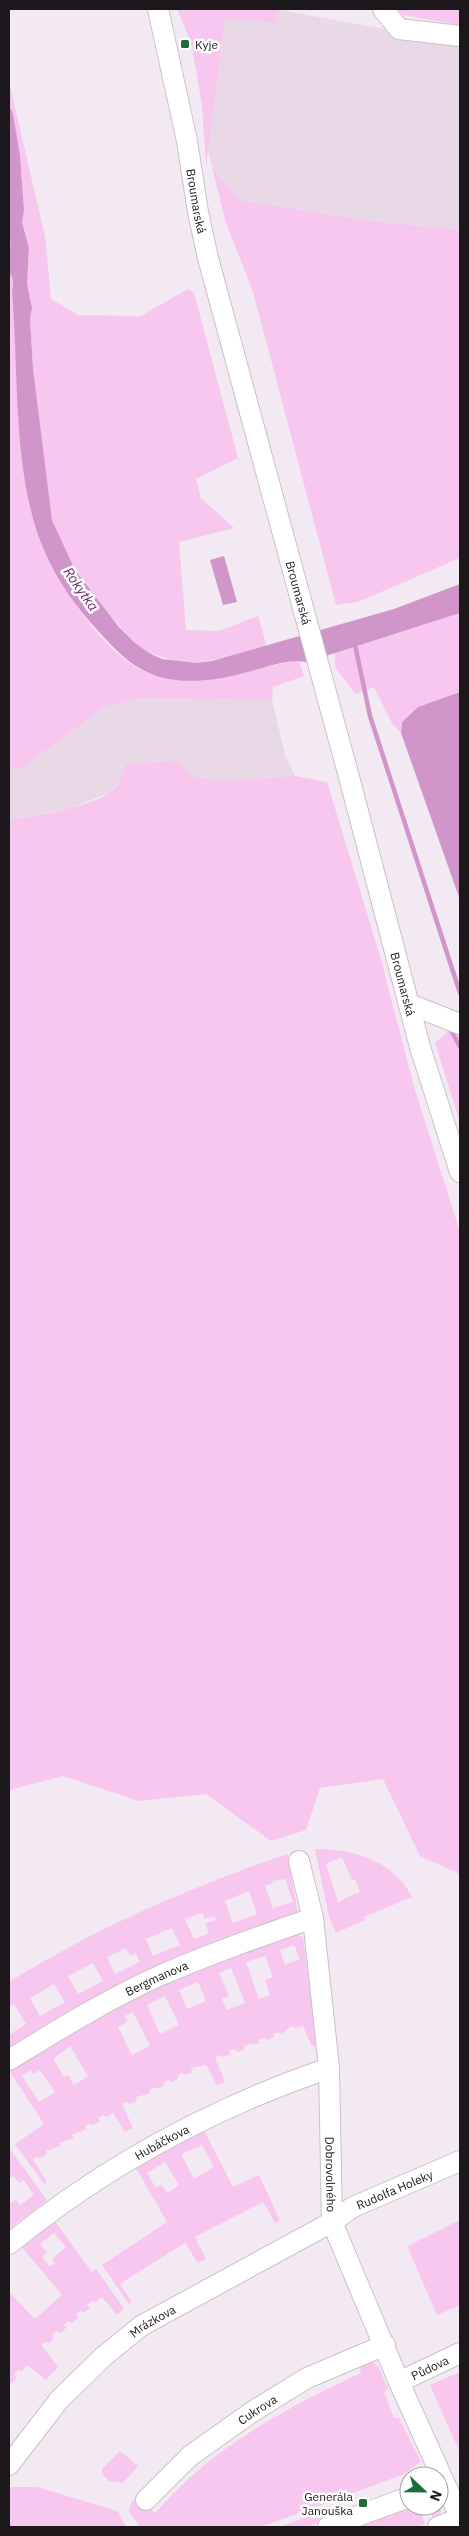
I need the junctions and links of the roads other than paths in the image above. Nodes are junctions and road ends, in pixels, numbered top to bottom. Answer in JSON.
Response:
{"nodes":[{"id":1,"x":158,"y":9,"type":"edge"},
{"id":2,"x":383,"y":9,"type":"edge"},
{"id":3,"x":460,"y":36,"type":"edge"},
{"id":4,"x":409,"y":1004,"type":"junction"},
{"id":5,"x":460,"y":1024,"type":"edge"},
{"id":6,"x":460,"y":1172,"type":"edge"},
{"id":7,"x":299,"y":1861,"type":"dead end"},
{"id":8,"x":313,"y":1918,"type":"junction"},
{"id":9,"x":9,"y":2060,"type":"edge"},
{"id":10,"x":329,"y":2068,"type":"junction"},
{"id":11,"x":460,"y":2161,"type":"edge"},
{"id":12,"x":332,"y":2222,"type":"junction"},
{"id":13,"x":9,"y":2244,"type":"edge"},
{"id":14,"x":385,"y":2345,"type":"junction"},
{"id":15,"x":460,"y":2353,"type":"edge"},
{"id":16,"x":399,"y":2382,"type":"junction"},
{"id":17,"x":9,"y":2465,"type":"edge"},
{"id":18,"x":441,"y":2466,"type":"edge"},
{"id":19,"x":449,"y":2486,"type":"edge"},
{"id":20,"x":146,"y":2500,"type":"dead end"},
{"id":21,"x":399,"y":2501,"type":"edge"},
{"id":22,"x":460,"y":2518,"type":"edge"},
{"id":23,"x":328,"y":2527,"type":"edge"},
{"id":24,"x":438,"y":2527,"type":"edge"}],
"edges":[{"from":1,"to":4,"type":"street","name":"Broumarská"},
{"from":2,"to":3,"type":"street"},
{"from":4,"to":5,"type":"street"},
{"from":4,"to":6,"type":"street","name":"Broumarská"},
{"from":7,"to":8,"type":"street","name":"Dobrovolného"},
{"from":8,"to":9,"type":"street","name":"Bergmanova"},
{"from":8,"to":10,"type":"street","name":"Dobrovolného"},
{"from":10,"to":12,"type":"street","name":"Dobrovolného"},
{"from":10,"to":13,"type":"street","name":"Hubáčkova"},
{"from":11,"to":12,"type":"street","name":"Rudolfa Holeky"},
{"from":12,"to":14,"type":"street","name":"Dobrovolného"},
{"from":12,"to":17,"type":"street","name":"Mrázkova"},
{"from":14,"to":16,"type":"street","name":"Dobrovolného"},
{"from":14,"to":20,"type":"street","name":"Cukrova"},
{"from":15,"to":16,"type":"street","name":"Půdova"},
{"from":16,"to":18,"type":"street","name":"Dobrovolného"},
{"from":19,"to":22,"type":"street"},
{"from":21,"to":23,"type":"street"},
{"from":22,"to":24,"type":"street"}]}
